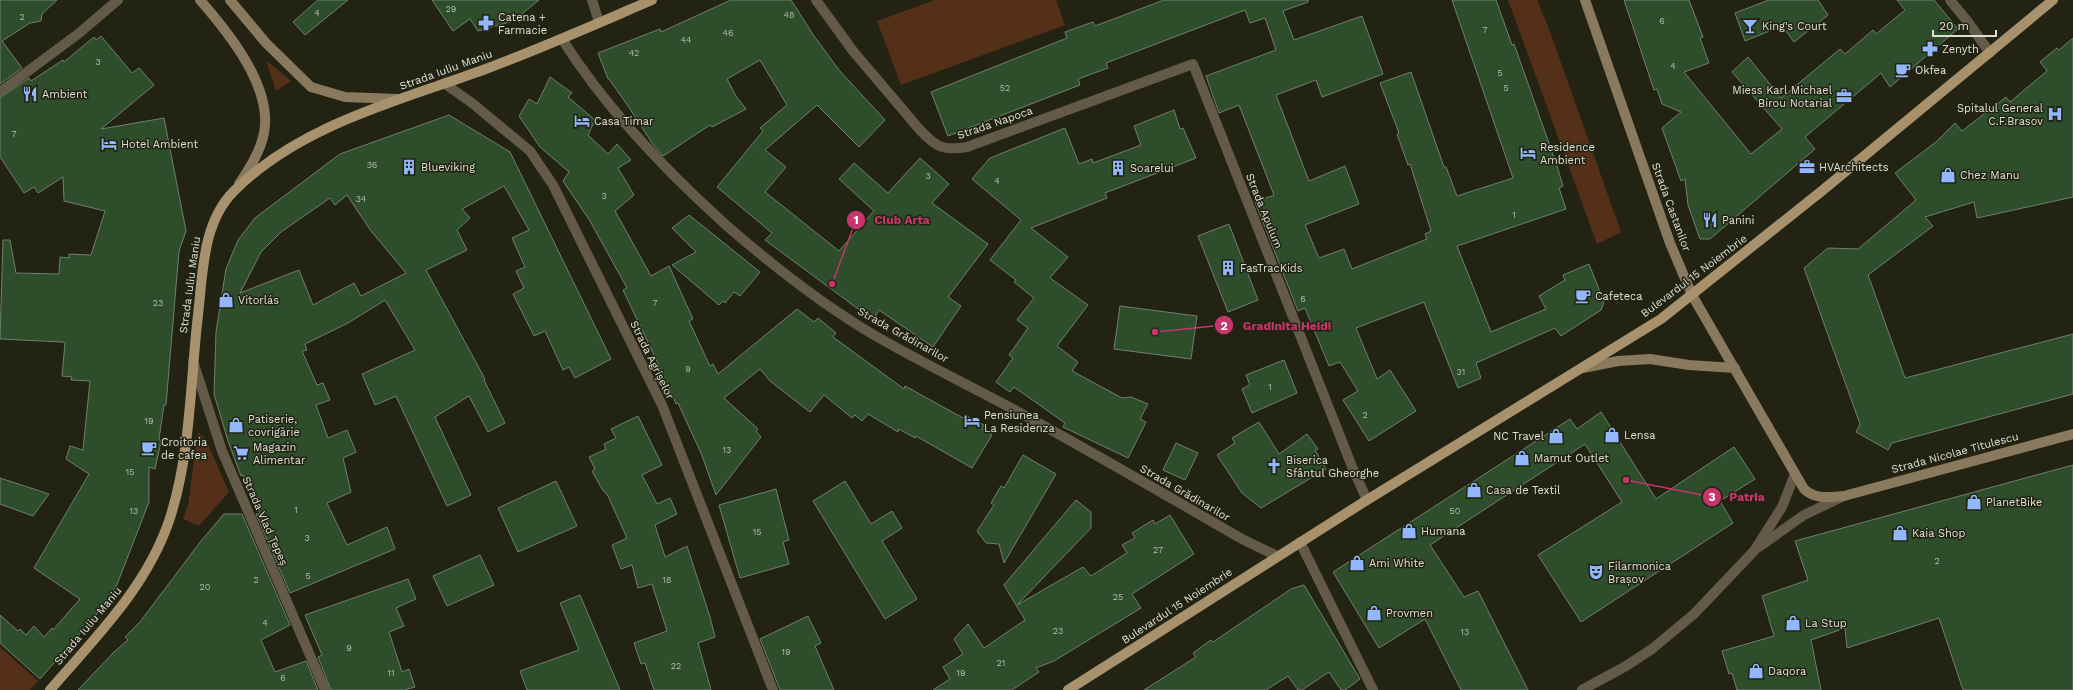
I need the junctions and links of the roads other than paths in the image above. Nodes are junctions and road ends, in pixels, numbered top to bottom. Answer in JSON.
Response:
{"nodes":[{"id":1,"x":118,"y":0,"type":"edge"},
{"id":2,"x":200,"y":0,"type":"edge"},
{"id":3,"x":230,"y":0,"type":"edge"},
{"id":4,"x":592,"y":0,"type":"edge"},
{"id":5,"x":652,"y":0,"type":"edge"},
{"id":6,"x":816,"y":0,"type":"edge"},
{"id":7,"x":1585,"y":0,"type":"edge"},
{"id":8,"x":1950,"y":0,"type":"edge"},
{"id":9,"x":2053,"y":0,"type":"edge"},
{"id":10,"x":599,"y":22,"type":"junction"},
{"id":11,"x":562,"y":39,"type":"junction"},
{"id":12,"x":1990,"y":53,"type":"junction"},
{"id":13,"x":1193,"y":64,"type":"joint"},
{"id":14,"x":444,"y":84,"type":"junction"},
{"id":15,"x":0,"y":92,"type":"edge"},
{"id":16,"x":402,"y":99,"type":"junction"},
{"id":17,"x":234,"y":192,"type":"junction"},
{"id":18,"x":1692,"y":295,"type":"junction"},
{"id":19,"x":193,"y":359,"type":"junction"},
{"id":20,"x":1580,"y":368,"type":"junction"},
{"id":21,"x":1735,"y":368,"type":"junction"},
{"id":22,"x":2073,"y":434,"type":"edge"},
{"id":23,"x":1795,"y":474,"type":"junction"},
{"id":24,"x":1844,"y":496,"type":"junction"},
{"id":25,"x":1367,"y":500,"type":"junction"},
{"id":26,"x":1300,"y":542,"type":"junction"},
{"id":27,"x":1754,"y":551,"type":"junction"},
{"id":28,"x":1277,"y":556,"type":"junction"},
{"id":29,"x":50,"y":690,"type":"edge"},
{"id":30,"x":325,"y":690,"type":"edge"},
{"id":31,"x":773,"y":690,"type":"edge"},
{"id":32,"x":1068,"y":690,"type":"edge"},
{"id":33,"x":1373,"y":690,"type":"edge"},
{"id":34,"x":1582,"y":690,"type":"edge"}],
"edges":[{"from":1,"to":15,"type":"street"},
{"from":2,"to":17,"type":"street"},
{"from":3,"to":16,"type":"street"},
{"from":4,"to":10,"type":"street"},
{"from":5,"to":10,"type":"main road","name":"Strada Iuliu Maniu"},
{"from":6,"to":13,"type":"street","name":"Strada Napoca"},
{"from":7,"to":18,"type":"street","name":"Strada Castanilor"},
{"from":8,"to":12,"type":"street"},
{"from":9,"to":12,"type":"main road","name":"Bulevardul 15 Noiembrie"},
{"from":10,"to":11,"type":"main road","name":"Strada Iuliu Maniu"},
{"from":11,"to":14,"type":"main road","name":"Strada Iuliu Maniu"},
{"from":11,"to":28,"type":"street","name":"Strada Grădinarilor"},
{"from":12,"to":18,"type":"main road","name":"Bulevardul 15 Noiembrie"},
{"from":13,"to":25,"type":"street","name":"Strada Apulum"},
{"from":14,"to":16,"type":"main road","name":"Strada Iuliu Maniu"},
{"from":14,"to":31,"type":"street","name":"Strada Agrișelor"},
{"from":16,"to":17,"type":"main road","name":"Strada Iuliu Maniu"},
{"from":17,"to":19,"type":"main road","name":"Strada Iuliu Maniu"},
{"from":18,"to":20,"type":"main road","name":"Bulevardul 15 Noiembrie"},
{"from":18,"to":21,"type":"street","name":"Strada Castanilor"},
{"from":19,"to":29,"type":"main road","name":"Strada Iuliu Maniu"},
{"from":19,"to":30,"type":"street","name":"Strada Vlad Țepeș"},
{"from":20,"to":21,"type":"street"},
{"from":20,"to":25,"type":"main road","name":"Bulevardul 15 Noiembrie"},
{"from":21,"to":23,"type":"street","name":"Strada Castanilor"},
{"from":22,"to":24,"type":"street","name":"Strada Nicolae Titulescu"},
{"from":23,"to":24,"type":"street","name":"Strada Nicolae Titulescu"},
{"from":23,"to":27,"type":"street"},
{"from":24,"to":27,"type":"street","name":"Strada Nicolae Titulescu"},
{"from":25,"to":26,"type":"main road","name":"Bulevardul 15 Noiembrie"},
{"from":26,"to":28,"type":"main road","name":"Bulevardul 15 Noiembrie"},
{"from":26,"to":33,"type":"street"},
{"from":27,"to":34,"type":"street"},
{"from":28,"to":32,"type":"main road","name":"Bulevardul 15 Noiembrie"}]}
